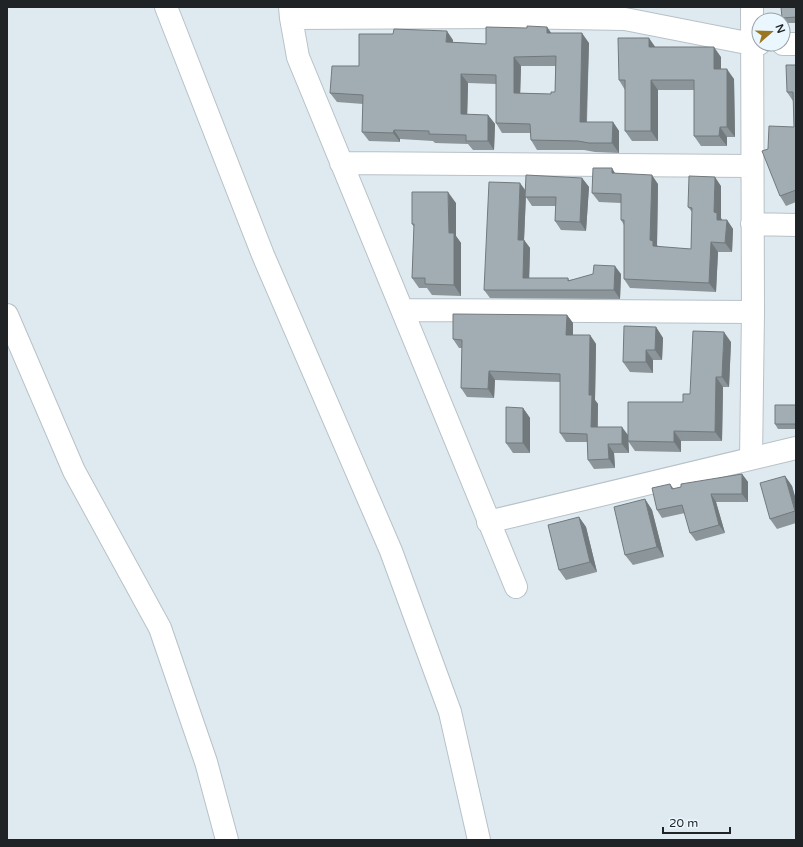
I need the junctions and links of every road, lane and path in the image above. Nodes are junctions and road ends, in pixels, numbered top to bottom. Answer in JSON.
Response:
{"nodes":[{"id":1,"x":166,"y":7,"type":"edge"},
{"id":2,"x":290,"y":12,"type":"edge"},
{"id":3,"x":751,"y":43,"type":"edge"},
{"id":4,"x":755,"y":52,"type":"edge"},
{"id":5,"x":342,"y":163,"type":"junction"},
{"id":6,"x":752,"y":166,"type":"junction"},
{"id":7,"x":752,"y":224,"type":"junction"},
{"id":8,"x":796,"y":225,"type":"edge"},
{"id":9,"x":403,"y":310,"type":"junction"},
{"id":10,"x":753,"y":312,"type":"junction"},
{"id":11,"x":7,"y":315,"type":"edge"},
{"id":12,"x":796,"y":448,"type":"edge"},
{"id":13,"x":751,"y":458,"type":"junction"},
{"id":14,"x":488,"y":522,"type":"junction"},
{"id":15,"x":516,"y":588,"type":"dead end"},
{"id":16,"x":227,"y":840,"type":"edge"},
{"id":17,"x":479,"y":840,"type":"edge"}],
"edges":[{"from":1,"to":17,"type":"street"},
{"from":2,"to":3,"type":"street"},
{"from":2,"to":5,"type":"street"},
{"from":4,"to":6,"type":"street"},
{"from":5,"to":6,"type":"street"},
{"from":5,"to":9,"type":"street"},
{"from":6,"to":7,"type":"street"},
{"from":7,"to":8,"type":"street"},
{"from":7,"to":10,"type":"street"},
{"from":9,"to":10,"type":"street"},
{"from":9,"to":14,"type":"street"},
{"from":10,"to":13,"type":"street"},
{"from":11,"to":16,"type":"street"},
{"from":12,"to":13,"type":"street"},
{"from":13,"to":14,"type":"street"},
{"from":14,"to":15,"type":"street"}]}
